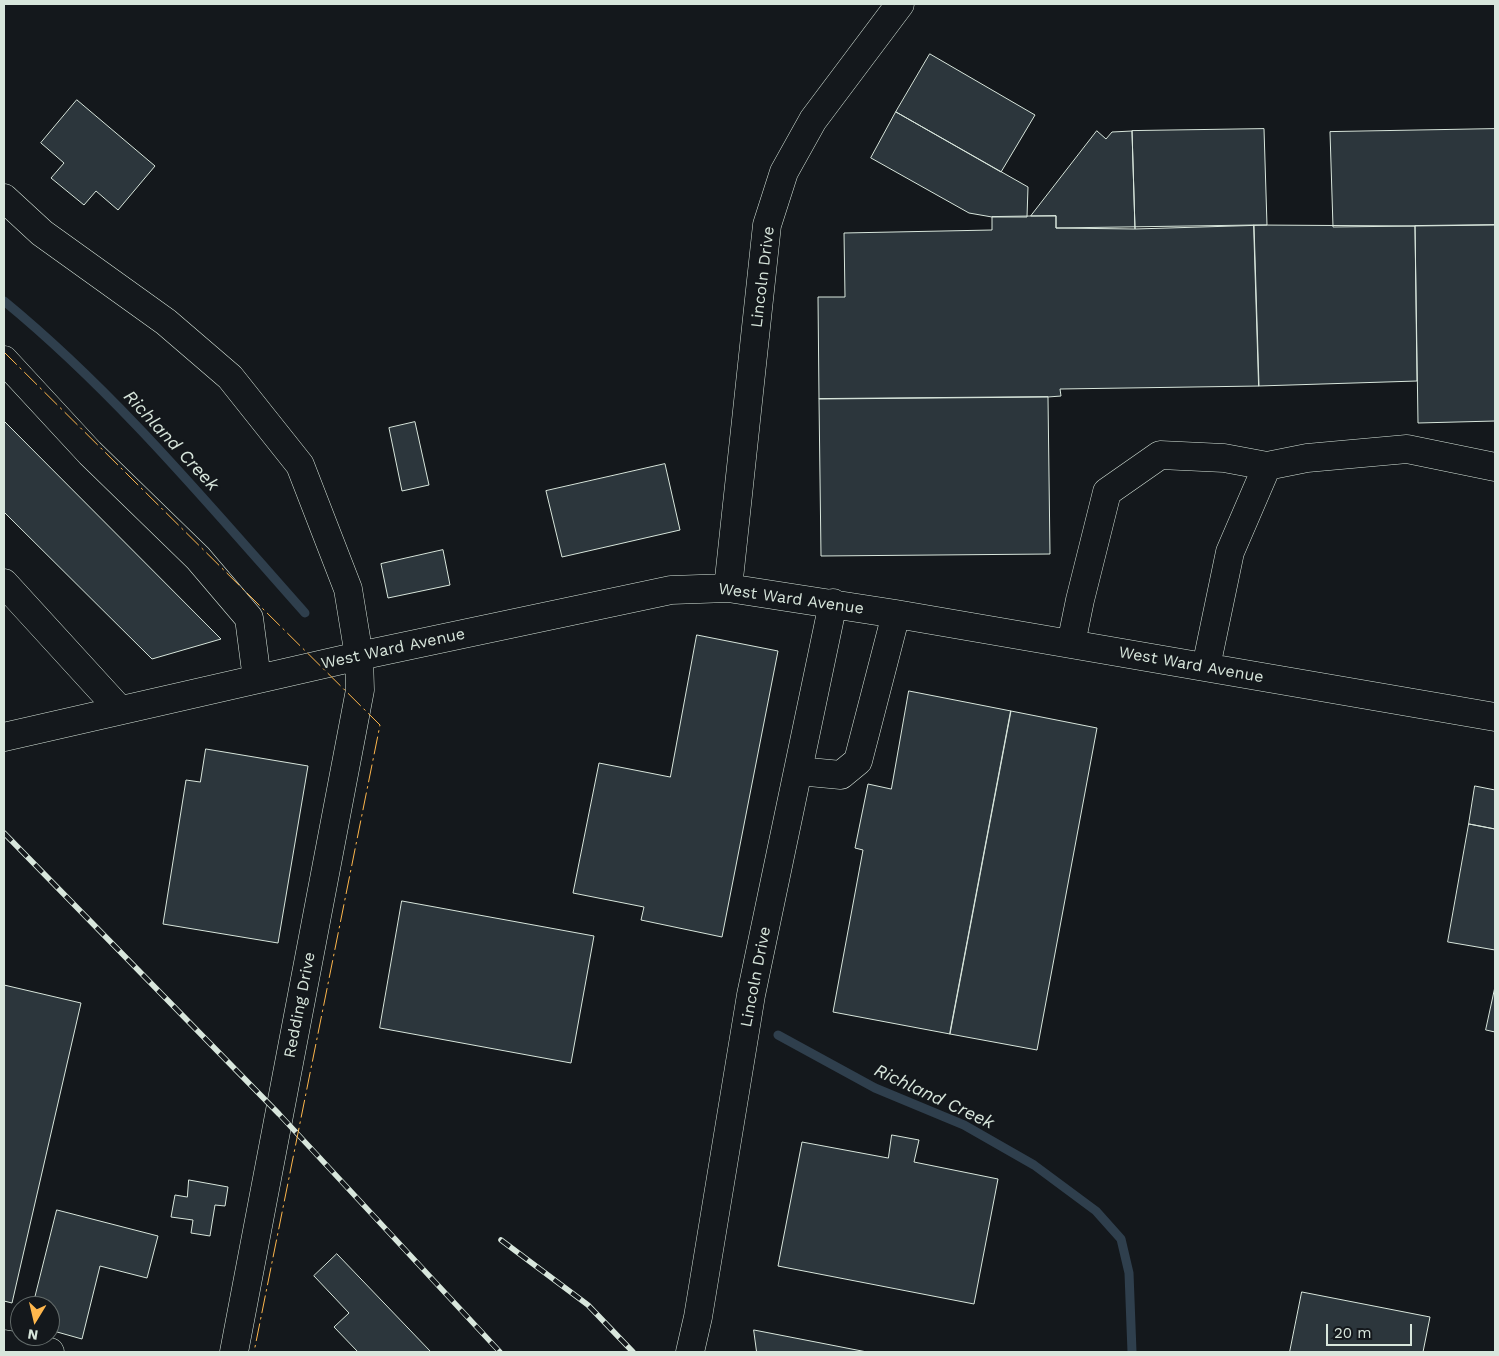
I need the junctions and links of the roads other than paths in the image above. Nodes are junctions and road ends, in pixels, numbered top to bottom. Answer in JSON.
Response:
{"nodes":[{"id":1,"x":900,"y":4,"type":"edge"},
{"id":2,"x":4,"y":198,"type":"edge"},
{"id":3,"x":4,"y":360,"type":"edge"},
{"id":4,"x":1267,"y":466,"type":"junction"},
{"id":5,"x":1495,"y":467,"type":"edge"},
{"id":6,"x":4,"y":584,"type":"edge"},
{"id":7,"x":728,"y":588,"type":"junction"},
{"id":8,"x":833,"y":603,"type":"junction"},
{"id":9,"x":896,"y":614,"type":"junction"},
{"id":10,"x":1071,"y":644,"type":"junction"},
{"id":11,"x":359,"y":656,"type":"junction"},
{"id":12,"x":1206,"y":667,"type":"junction"},
{"id":13,"x":257,"y":679,"type":"junction"},
{"id":14,"x":120,"y":710,"type":"junction"},
{"id":15,"x":1495,"y":717,"type":"edge"},
{"id":16,"x":4,"y":737,"type":"edge"},
{"id":17,"x":798,"y":771,"type":"junction"},
{"id":18,"x":4,"y":1344,"type":"edge"},
{"id":19,"x":50,"y":1352,"type":"edge"},
{"id":20,"x":234,"y":1352,"type":"edge"},
{"id":21,"x":690,"y":1352,"type":"edge"}],
"edges":[{"from":1,"to":7,"type":"street","name":"Lincoln Drive"},
{"from":2,"to":11,"type":"street","name":"Redding Drive"},
{"from":3,"to":13,"type":"street"},
{"from":4,"to":5,"type":"street"},
{"from":4,"to":10,"type":"street"},
{"from":4,"to":12,"type":"street"},
{"from":6,"to":14,"type":"street"},
{"from":7,"to":8,"type":"street","name":"West Ward Avenue"},
{"from":7,"to":11,"type":"street","name":"West Ward Avenue"},
{"from":8,"to":9,"type":"street","name":"West Ward Avenue"},
{"from":8,"to":17,"type":"street","name":"Lincoln Drive"},
{"from":9,"to":10,"type":"street","name":"West Ward Avenue"},
{"from":9,"to":17,"type":"street"},
{"from":10,"to":12,"type":"street","name":"West Ward Avenue"},
{"from":11,"to":13,"type":"street","name":"West Ward Avenue"},
{"from":11,"to":20,"type":"street","name":"Redding Drive"},
{"from":12,"to":15,"type":"street","name":"West Ward Avenue"},
{"from":13,"to":14,"type":"street","name":"West Ward Avenue"},
{"from":14,"to":16,"type":"street","name":"West Ward Avenue"},
{"from":17,"to":21,"type":"street","name":"Lincoln Drive"},
{"from":18,"to":19,"type":"street"}]}
